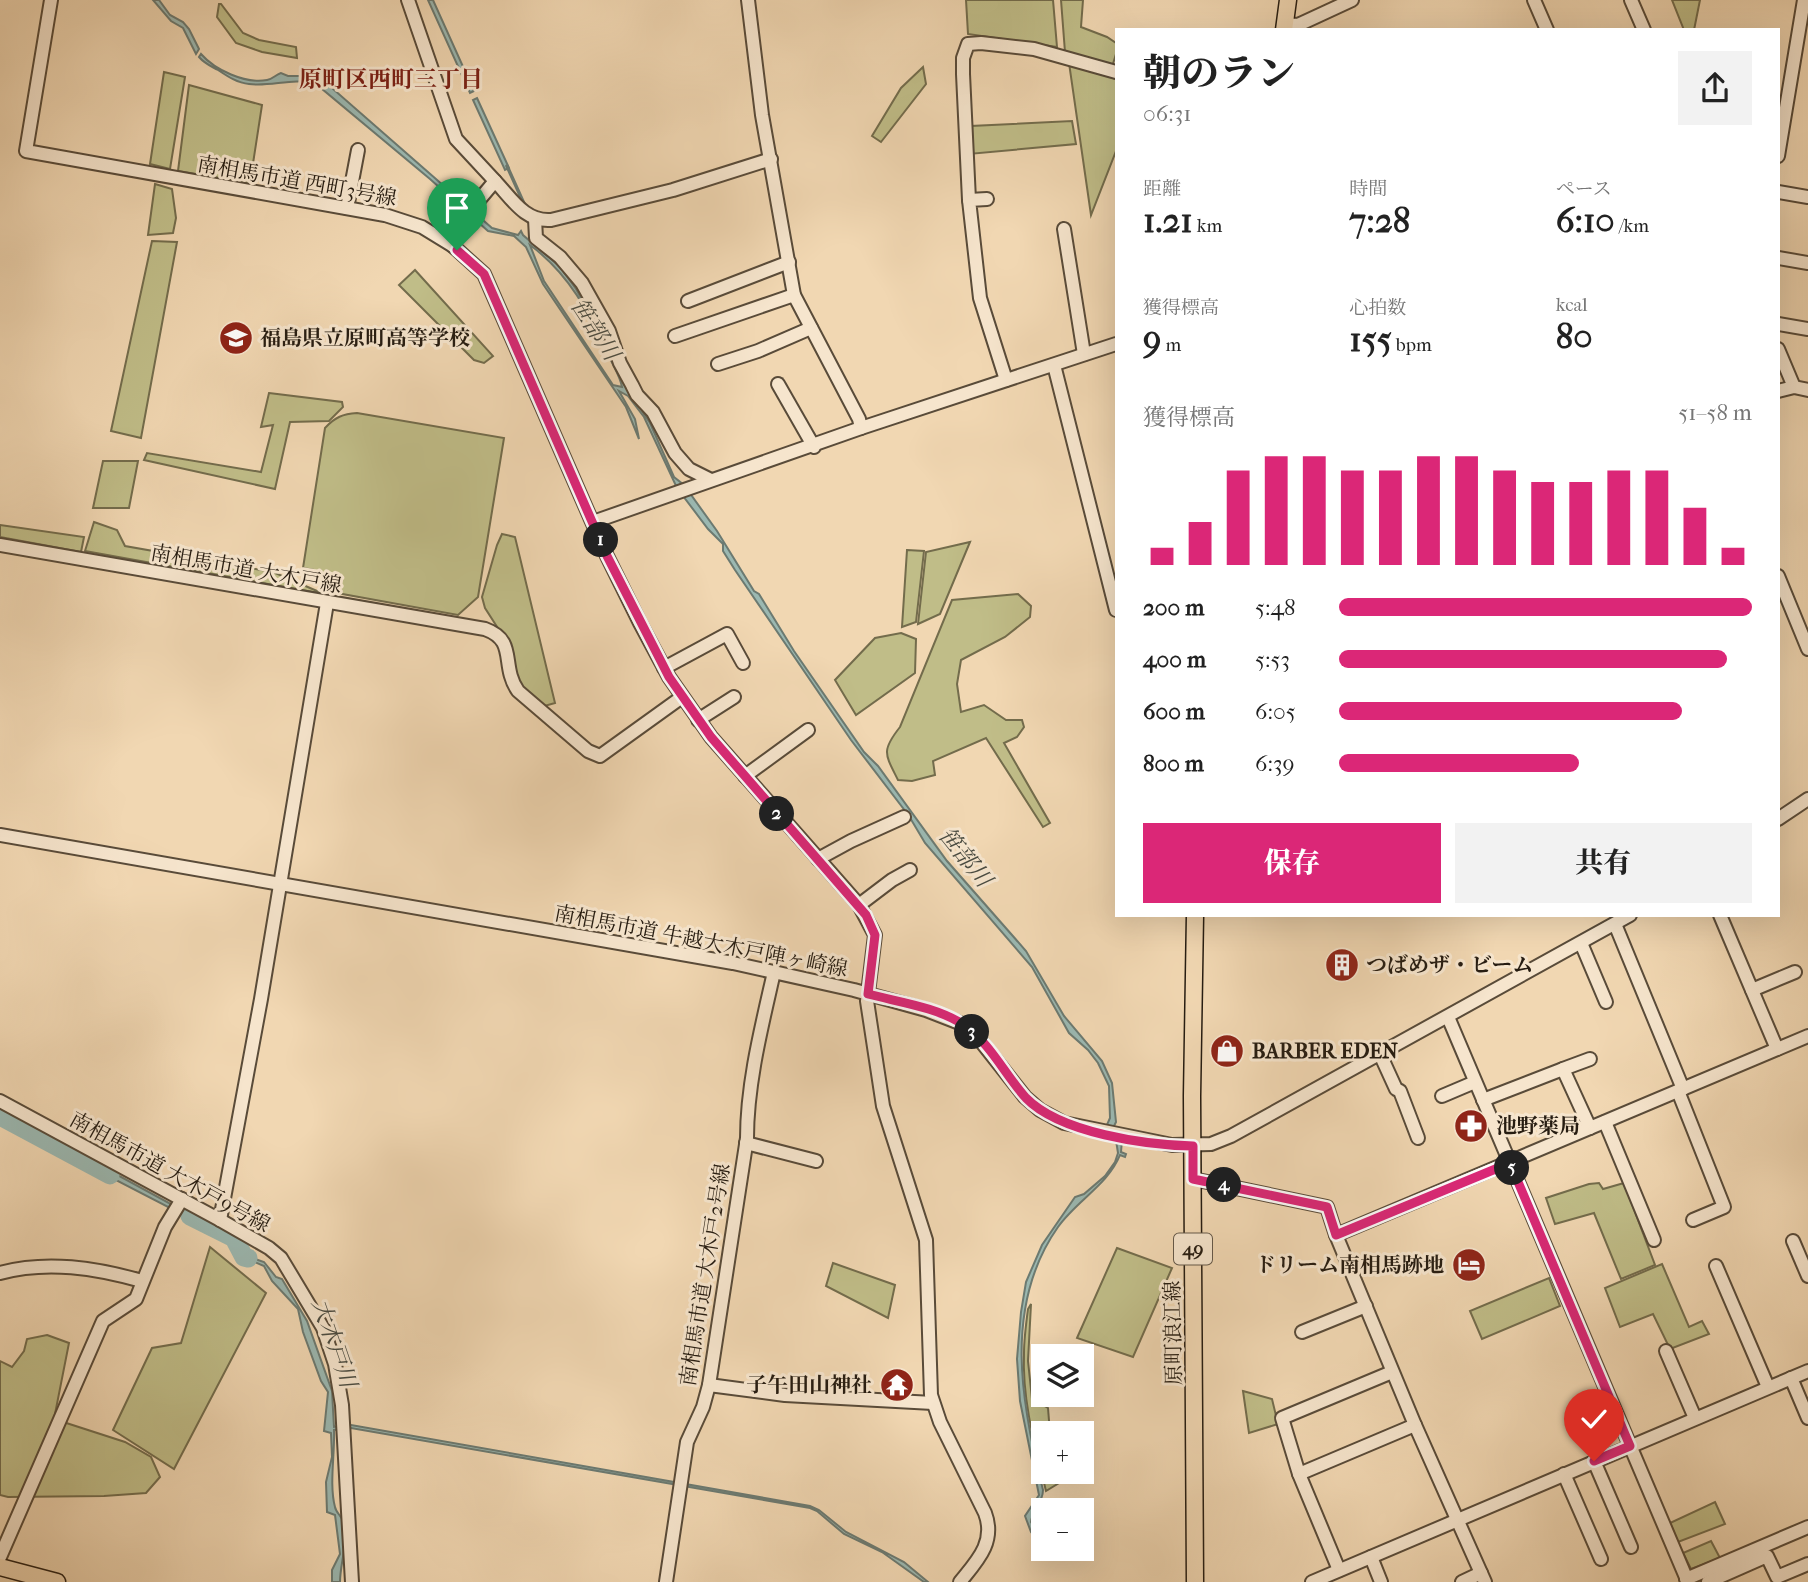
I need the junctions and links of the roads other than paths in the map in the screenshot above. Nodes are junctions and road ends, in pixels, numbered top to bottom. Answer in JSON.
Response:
{"nodes":[{"id":1,"x":51,"y":0,"type":"edge"},
{"id":2,"x":408,"y":0,"type":"edge"},
{"id":3,"x":748,"y":0,"type":"edge"},
{"id":4,"x":1288,"y":0,"type":"edge"},
{"id":5,"x":1352,"y":0,"type":"edge"},
{"id":6,"x":1534,"y":0,"type":"edge"},
{"id":7,"x":1631,"y":0,"type":"edge"},
{"id":8,"x":1804,"y":0,"type":"edge"},
{"id":9,"x":1290,"y":26,"type":"edge"},
{"id":10,"x":1546,"y":28,"type":"edge"},
{"id":11,"x":1643,"y":28,"type":"edge"},
{"id":12,"x":1115,"y":72,"type":"edge"},
{"id":13,"x":1780,"y":127,"type":"edge"},
{"id":14,"x":358,"y":150,"type":"dead end"},
{"id":15,"x":771,"y":159,"type":"junction"},
{"id":16,"x":495,"y":181,"type":"junction"},
{"id":17,"x":1780,"y":192,"type":"edge"},
{"id":18,"x":1808,"y":197,"type":"edge"},
{"id":19,"x":987,"y":199,"type":"dead end"},
{"id":20,"x":969,"y":200,"type":"junction"},
{"id":21,"x":348,"y":208,"type":"junction"},
{"id":22,"x":535,"y":219,"type":"junction"},
{"id":23,"x":1064,"y":229,"type":"dead end"},
{"id":24,"x":453,"y":246,"type":"junction"},
{"id":25,"x":1780,"y":258,"type":"edge"},
{"id":26,"x":789,"y":262,"type":"junction"},
{"id":27,"x":1808,"y":263,"type":"edge"},
{"id":28,"x":794,"y":295,"type":"junction"},
{"id":29,"x":688,"y":301,"type":"dead end"},
{"id":30,"x":1780,"y":324,"type":"edge"},
{"id":31,"x":811,"y":328,"type":"junction"},
{"id":32,"x":1808,"y":329,"type":"edge"},
{"id":33,"x":675,"y":337,"type":"dead end"},
{"id":34,"x":1115,"y":344,"type":"edge"},
{"id":35,"x":1780,"y":354,"type":"edge"},
{"id":36,"x":1084,"y":355,"type":"junction"},
{"id":37,"x":718,"y":364,"type":"dead end"},
{"id":38,"x":1054,"y":365,"type":"junction"},
{"id":39,"x":1006,"y":380,"type":"junction"},
{"id":40,"x":778,"y":384,"type":"dead end"},
{"id":41,"x":1794,"y":387,"type":"junction"},
{"id":42,"x":1780,"y":390,"type":"edge"},
{"id":43,"x":1808,"y":390,"type":"edge"},
{"id":44,"x":861,"y":428,"type":"junction"},
{"id":45,"x":814,"y":447,"type":"junction"},
{"id":46,"x":706,"y":482,"type":"junction"},
{"id":47,"x":593,"y":522,"type":"junction"},
{"id":48,"x":0,"y":545,"type":"edge"},
{"id":49,"x":1780,"y":581,"type":"edge"},
{"id":50,"x":327,"y":603,"type":"junction"},
{"id":51,"x":1115,"y":606,"type":"edge"},
{"id":52,"x":1808,"y":649,"type":"edge"},
{"id":53,"x":743,"y":663,"type":"dead end"},
{"id":54,"x":664,"y":668,"type":"junction"},
{"id":55,"x":734,"y":696,"type":"dead end"},
{"id":56,"x":682,"y":697,"type":"junction"},
{"id":57,"x":698,"y":720,"type":"junction"},
{"id":58,"x":808,"y":730,"type":"dead end"},
{"id":59,"x":745,"y":776,"type":"junction"},
{"id":60,"x":1808,"y":799,"type":"edge"},
{"id":61,"x":904,"y":817,"type":"dead end"},
{"id":62,"x":1780,"y":818,"type":"edge"},
{"id":63,"x":0,"y":835,"type":"edge"},
{"id":64,"x":818,"y":859,"type":"junction"},
{"id":65,"x":910,"y":870,"type":"dead end"},
{"id":66,"x":279,"y":883,"type":"junction"},
{"id":67,"x":859,"y":905,"type":"junction"},
{"id":68,"x":1195,"y":917,"type":"edge"},
{"id":69,"x":1627,"y":917,"type":"edge"},
{"id":70,"x":1721,"y":917,"type":"edge"},
{"id":71,"x":1615,"y":924,"type":"junction"},
{"id":72,"x":1581,"y":943,"type":"junction"},
{"id":73,"x":774,"y":972,"type":"junction"},
{"id":74,"x":1795,"y":972,"type":"dead end"},
{"id":75,"x":1752,"y":990,"type":"junction"},
{"id":76,"x":868,"y":994,"type":"junction"},
{"id":77,"x":1606,"y":1002,"type":"dead end"},
{"id":78,"x":1448,"y":1017,"type":"junction"},
{"id":79,"x":1808,"y":1035,"type":"edge"},
{"id":80,"x":1777,"y":1049,"type":"junction"},
{"id":81,"x":1380,"y":1054,"type":"junction"},
{"id":82,"x":1590,"y":1059,"type":"dead end"},
{"id":83,"x":1563,"y":1069,"type":"junction"},
{"id":84,"x":1475,"y":1082,"type":"junction"},
{"id":85,"x":1680,"y":1090,"type":"junction"},
{"id":86,"x":1442,"y":1096,"type":"dead end"},
{"id":87,"x":1483,"y":1100,"type":"junction"},
{"id":88,"x":0,"y":1101,"type":"edge"},
{"id":89,"x":1605,"y":1122,"type":"junction"},
{"id":90,"x":1590,"y":1128,"type":"junction"},
{"id":91,"x":1418,"y":1138,"type":"dead end"},
{"id":92,"x":746,"y":1143,"type":"junction"},
{"id":93,"x":1193,"y":1146,"type":"junction"},
{"id":94,"x":816,"y":1161,"type":"dead end"},
{"id":95,"x":1510,"y":1163,"type":"junction"},
{"id":96,"x":1193,"y":1179,"type":"junction"},
{"id":97,"x":182,"y":1199,"type":"junction"},
{"id":98,"x":220,"y":1220,"type":"junction"},
{"id":99,"x":1693,"y":1220,"type":"dead end"},
{"id":100,"x":1336,"y":1235,"type":"junction"},
{"id":101,"x":1654,"y":1240,"type":"dead end"},
{"id":102,"x":1793,"y":1241,"type":"dead end"},
{"id":103,"x":1716,"y":1266,"type":"dead end"},
{"id":104,"x":0,"y":1273,"type":"edge"},
{"id":105,"x":1808,"y":1276,"type":"edge"},
{"id":106,"x":142,"y":1281,"type":"junction"},
{"id":107,"x":1366,"y":1306,"type":"junction"},
{"id":108,"x":1302,"y":1332,"type":"dead end"},
{"id":109,"x":1667,"y":1351,"type":"dead end"},
{"id":110,"x":1808,"y":1371,"type":"edge"},
{"id":111,"x":1392,"y":1372,"type":"junction"},
{"id":112,"x":1791,"y":1378,"type":"junction"},
{"id":113,"x":709,"y":1385,"type":"junction"},
{"id":114,"x":1768,"y":1388,"type":"junction"},
{"id":115,"x":933,"y":1403,"type":"junction"},
{"id":116,"x":1695,"y":1418,"type":"junction"},
{"id":117,"x":1808,"y":1418,"type":"edge"},
{"id":118,"x":1415,"y":1425,"type":"junction"},
{"id":119,"x":1630,"y":1446,"type":"junction"},
{"id":120,"x":1594,"y":1461,"type":"junction"},
{"id":121,"x":1298,"y":1474,"type":"junction"},
{"id":122,"x":1564,"y":1474,"type":"junction"},
{"id":123,"x":1457,"y":1520,"type":"junction"},
{"id":124,"x":1808,"y":1527,"type":"edge"},
{"id":125,"x":1631,"y":1547,"type":"dead end"},
{"id":126,"x":0,"y":1557,"type":"edge"},
{"id":127,"x":1371,"y":1557,"type":"junction"},
{"id":128,"x":1601,"y":1559,"type":"dead end"},
{"id":129,"x":1808,"y":1564,"type":"edge"},
{"id":130,"x":0,"y":1567,"type":"edge"},
{"id":131,"x":1339,"y":1570,"type":"junction"},
{"id":132,"x":1483,"y":1578,"type":"edge"},
{"id":133,"x":1687,"y":1580,"type":"edge"},
{"id":134,"x":57,"y":1582,"type":"edge"},
{"id":135,"x":352,"y":1582,"type":"edge"},
{"id":136,"x":666,"y":1582,"type":"edge"},
{"id":137,"x":960,"y":1582,"type":"edge"},
{"id":138,"x":1195,"y":1582,"type":"edge"},
{"id":139,"x":1312,"y":1582,"type":"edge"},
{"id":140,"x":1381,"y":1582,"type":"edge"},
{"id":141,"x":1462,"y":1582,"type":"edge"},
{"id":142,"x":1708,"y":1582,"type":"edge"}],
"edges":[{"from":1,"to":21,"type":"street","name":"南相馬市道 西町3号線"},
{"from":2,"to":16,"type":"street"},
{"from":3,"to":15,"type":"street"},
{"from":4,"to":9,"type":"main road"},
{"from":5,"to":9,"type":"street"},
{"from":6,"to":10,"type":"street"},
{"from":7,"to":11,"type":"street"},
{"from":8,"to":13,"type":"street"},
{"from":12,"to":20,"type":"street"},
{"from":14,"to":21,"type":"street"},
{"from":15,"to":22,"type":"street"},
{"from":15,"to":26,"type":"street"},
{"from":16,"to":22,"type":"street"},
{"from":16,"to":24,"type":"street"},
{"from":17,"to":18,"type":"street"},
{"from":19,"to":20,"type":"street"},
{"from":20,"to":39,"type":"street"},
{"from":21,"to":24,"type":"street","name":"南相馬市道 西町3号線"},
{"from":22,"to":46,"type":"street"},
{"from":23,"to":36,"type":"street"},
{"from":24,"to":47,"type":"street","name":"南相馬市道 西町3号線"},
{"from":25,"to":27,"type":"street"},
{"from":26,"to":28,"type":"street"},
{"from":26,"to":29,"type":"street"},
{"from":28,"to":31,"type":"street"},
{"from":28,"to":33,"type":"street"},
{"from":30,"to":32,"type":"street"},
{"from":31,"to":37,"type":"street"},
{"from":31,"to":44,"type":"street"},
{"from":34,"to":36,"type":"street"},
{"from":35,"to":41,"type":"street"},
{"from":36,"to":38,"type":"street"},
{"from":38,"to":39,"type":"street"},
{"from":38,"to":51,"type":"street"},
{"from":39,"to":44,"type":"street"},
{"from":40,"to":45,"type":"street"},
{"from":41,"to":42,"type":"street"},
{"from":41,"to":43,"type":"street"},
{"from":44,"to":45,"type":"street"},
{"from":45,"to":46,"type":"street"},
{"from":46,"to":47,"type":"street"},
{"from":47,"to":54,"type":"street","name":"南相馬市道 西町3号線"},
{"from":48,"to":50,"type":"street","name":"南相馬市道 大木戸線"},
{"from":49,"to":52,"type":"street"},
{"from":50,"to":56,"type":"street","name":"南相馬市道 大木戸線"},
{"from":50,"to":66,"type":"street"},
{"from":53,"to":54,"type":"street"},
{"from":54,"to":56,"type":"street","name":"南相馬市道 西町3号線"},
{"from":55,"to":57,"type":"street"},
{"from":56,"to":57,"type":"street","name":"南相馬市道 西町3号線"},
{"from":57,"to":59,"type":"street","name":"南相馬市道 西町3号線"},
{"from":58,"to":59,"type":"street"},
{"from":59,"to":64,"type":"street","name":"南相馬市道 西町3号線"},
{"from":60,"to":62,"type":"street"},
{"from":61,"to":64,"type":"street"},
{"from":63,"to":66,"type":"street","name":"南相馬市道 牛越大木戸陣ヶ崎線"},
{"from":64,"to":67,"type":"street","name":"南相馬市道 西町3号線"},
{"from":65,"to":67,"type":"street"},
{"from":66,"to":73,"type":"street","name":"南相馬市道 牛越大木戸陣ヶ崎線"},
{"from":66,"to":98,"type":"street"},
{"from":67,"to":76,"type":"street","name":"南相馬市道 西町3号線"},
{"from":68,"to":93,"type":"main road","name":"原町浪江線","number":"49"},
{"from":69,"to":71,"type":"street","name":"南相馬市道 牛越大木戸陣ヶ崎線"},
{"from":70,"to":75,"type":"street"},
{"from":71,"to":72,"type":"street","name":"南相馬市道 牛越大木戸陣ヶ崎線"},
{"from":71,"to":85,"type":"street"},
{"from":72,"to":77,"type":"street"},
{"from":72,"to":78,"type":"street","name":"南相馬市道 牛越大木戸陣ヶ崎線"},
{"from":73,"to":76,"type":"street","name":"南相馬市道 牛越大木戸陣ヶ崎線"},
{"from":73,"to":92,"type":"street","name":"南相馬市道 大木戸2号線"},
{"from":74,"to":75,"type":"street"},
{"from":75,"to":80,"type":"street"},
{"from":76,"to":93,"type":"street","name":"南相馬市道 牛越大木戸陣ヶ崎線"},
{"from":76,"to":115,"type":"street","name":"南相馬市道 西町3号線"},
{"from":78,"to":81,"type":"street","name":"南相馬市道 牛越大木戸陣ヶ崎線"},
{"from":78,"to":84,"type":"street"},
{"from":79,"to":80,"type":"street"},
{"from":80,"to":85,"type":"street"},
{"from":81,"to":91,"type":"street"},
{"from":81,"to":93,"type":"street","name":"南相馬市道 牛越大木戸陣ヶ崎線"},
{"from":82,"to":83,"type":"street"},
{"from":83,"to":87,"type":"street"},
{"from":83,"to":90,"type":"street"},
{"from":84,"to":86,"type":"street"},
{"from":84,"to":87,"type":"street"},
{"from":85,"to":89,"type":"street"},
{"from":85,"to":99,"type":"street"},
{"from":87,"to":95,"type":"street"},
{"from":88,"to":97,"type":"street","name":"南相馬市道 大木戸9号線"},
{"from":89,"to":90,"type":"street"},
{"from":89,"to":101,"type":"street"},
{"from":90,"to":95,"type":"street"},
{"from":92,"to":94,"type":"street"},
{"from":92,"to":113,"type":"street","name":"南相馬市道 大木戸2号線"},
{"from":93,"to":96,"type":"main road","name":"原町浪江線","number":"49"},
{"from":95,"to":100,"type":"street"},
{"from":95,"to":119,"type":"street"},
{"from":96,"to":100,"type":"street"},
{"from":96,"to":138,"type":"main road","name":"原町浪江線","number":"49"},
{"from":97,"to":98,"type":"street","name":"南相馬市道 大木戸9号線"},
{"from":97,"to":106,"type":"street"},
{"from":98,"to":135,"type":"street","name":"南相馬市道 大木戸9号線"},
{"from":100,"to":107,"type":"street"},
{"from":102,"to":105,"type":"street"},
{"from":103,"to":114,"type":"street"},
{"from":104,"to":106,"type":"street"},
{"from":106,"to":126,"type":"street"},
{"from":107,"to":108,"type":"street"},
{"from":107,"to":111,"type":"street"},
{"from":109,"to":116,"type":"street"},
{"from":110,"to":112,"type":"street"},
{"from":111,"to":118,"type":"street"},
{"from":111,"to":121,"type":"street"},
{"from":112,"to":114,"type":"street"},
{"from":112,"to":117,"type":"street"},
{"from":113,"to":115,"type":"street"},
{"from":113,"to":136,"type":"street","name":"南相馬市道 大木戸2号線"},
{"from":114,"to":116,"type":"street"},
{"from":115,"to":137,"type":"street"},
{"from":116,"to":119,"type":"street"},
{"from":118,"to":121,"type":"street"},
{"from":118,"to":123,"type":"street"},
{"from":119,"to":120,"type":"street"},
{"from":119,"to":133,"type":"street"},
{"from":120,"to":122,"type":"street"},
{"from":120,"to":125,"type":"street"},
{"from":121,"to":131,"type":"street"},
{"from":122,"to":123,"type":"street"},
{"from":122,"to":128,"type":"street"},
{"from":123,"to":127,"type":"street"},
{"from":123,"to":132,"type":"street"},
{"from":124,"to":133,"type":"street"},
{"from":127,"to":131,"type":"street"},
{"from":127,"to":140,"type":"street"},
{"from":129,"to":142,"type":"street"},
{"from":130,"to":134,"type":"main road"},
{"from":131,"to":139,"type":"street"},
{"from":132,"to":141,"type":"street"}]}
